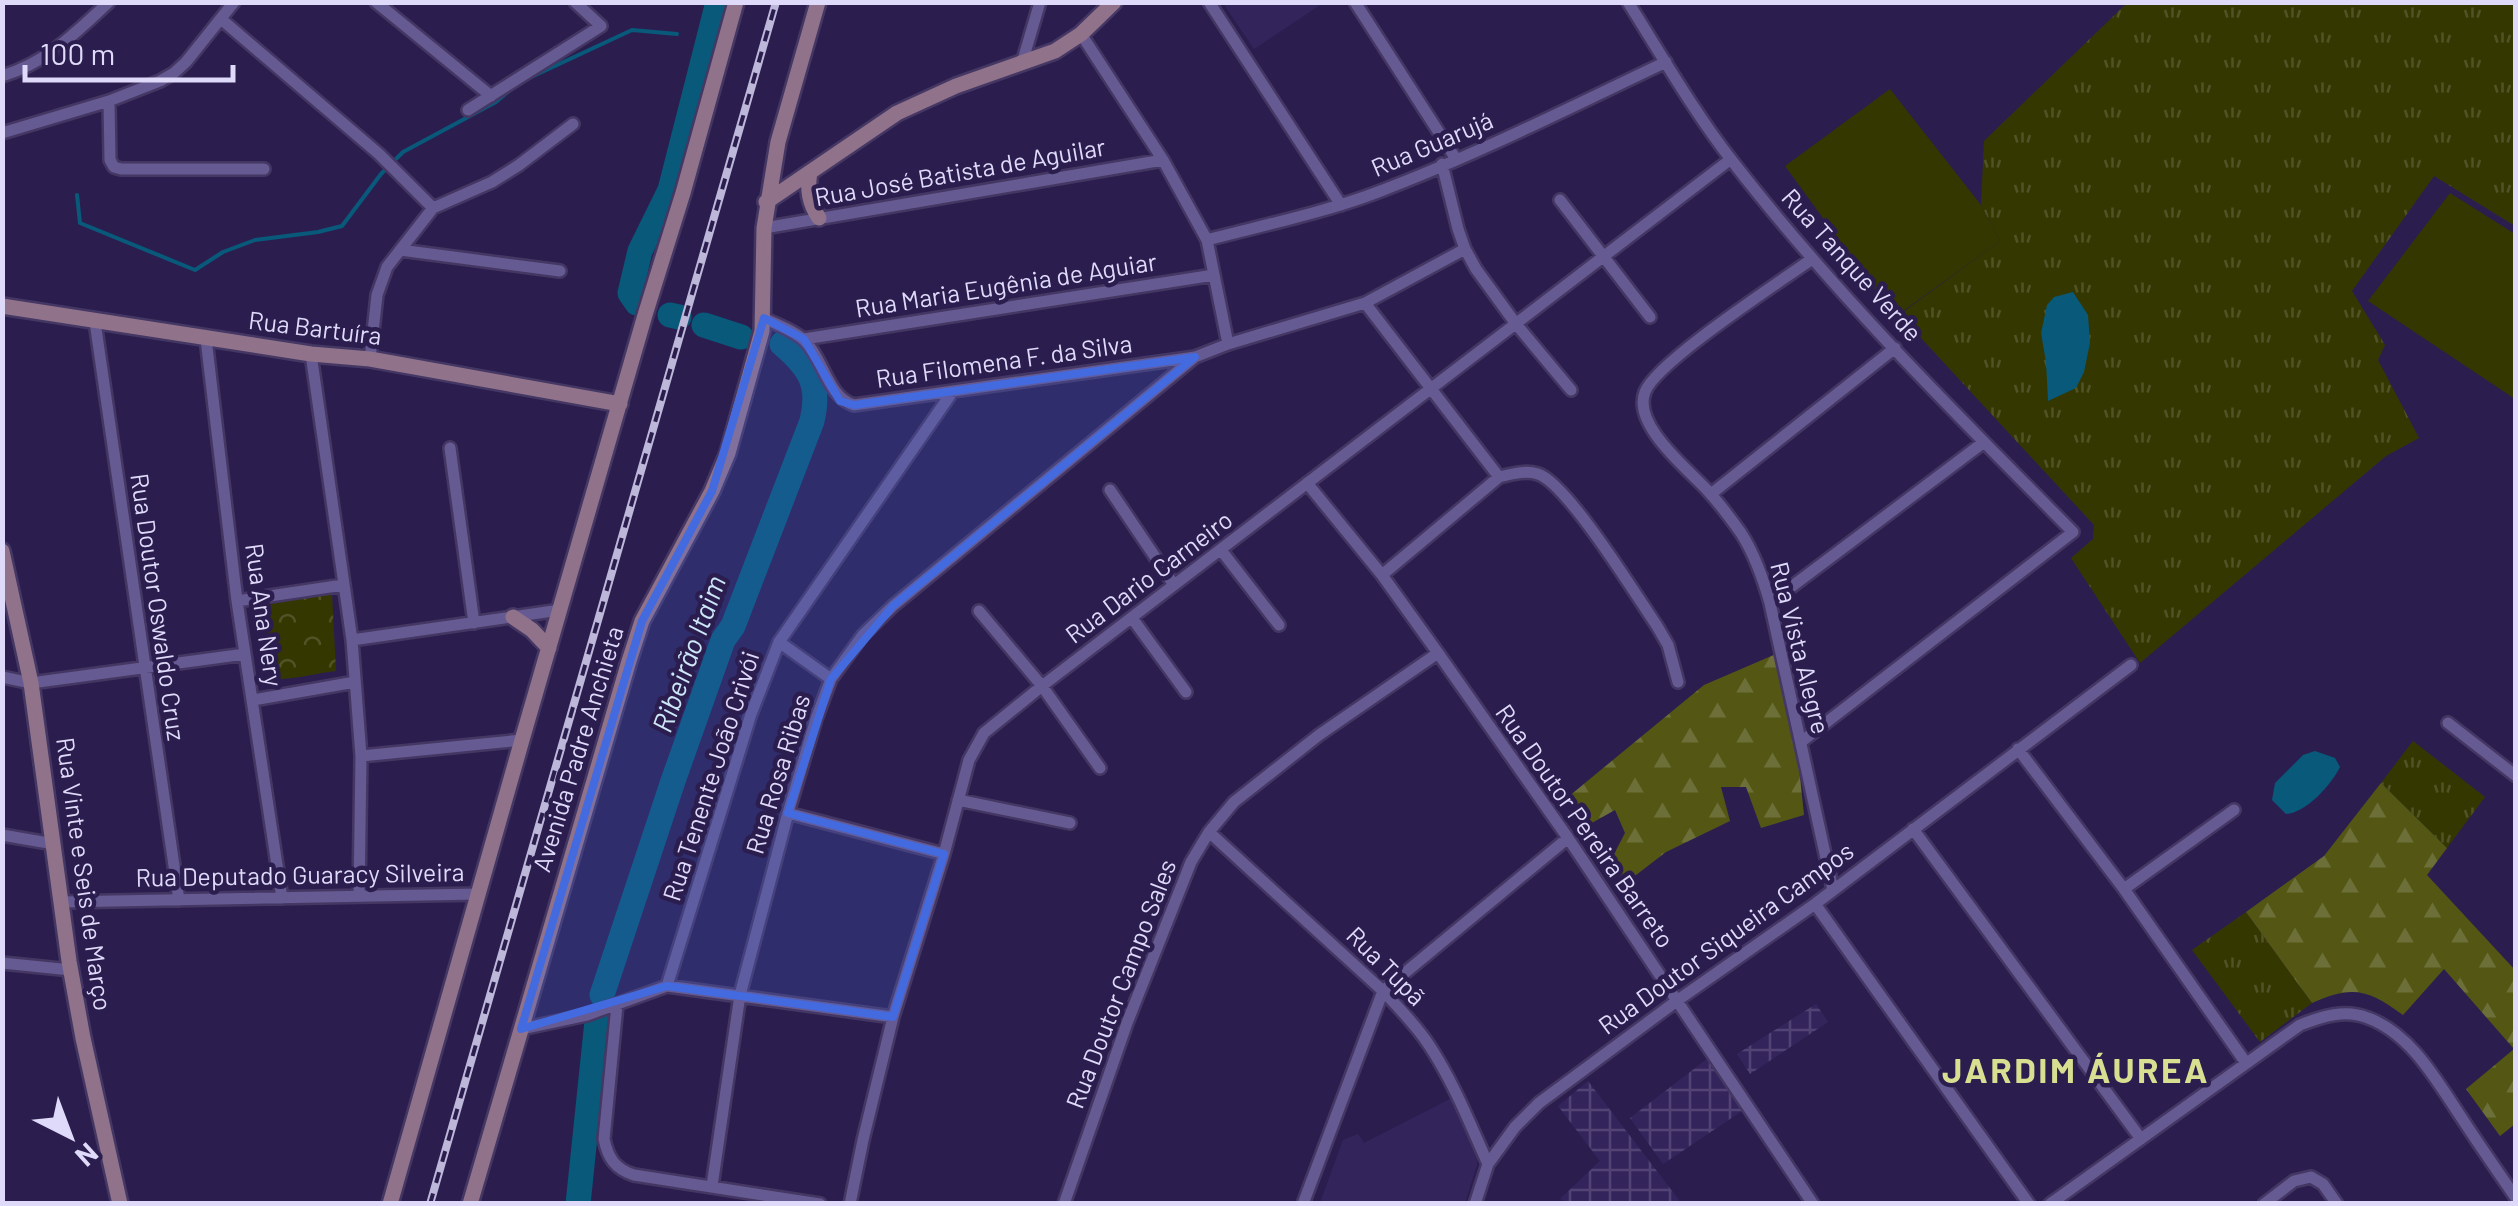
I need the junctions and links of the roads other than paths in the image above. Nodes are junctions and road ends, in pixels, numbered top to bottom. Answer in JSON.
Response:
{"nodes":[{"id":1,"x":109,"y":2,"type":"edge"},
{"id":2,"x":234,"y":2,"type":"edge"},
{"id":3,"x":376,"y":2,"type":"edge"},
{"id":4,"x":575,"y":2,"type":"edge"},
{"id":5,"x":736,"y":2,"type":"edge"},
{"id":6,"x":818,"y":2,"type":"edge"},
{"id":7,"x":1040,"y":2,"type":"edge"},
{"id":8,"x":1114,"y":2,"type":"edge"},
{"id":9,"x":1209,"y":2,"type":"edge"},
{"id":10,"x":1355,"y":2,"type":"edge"},
{"id":11,"x":1628,"y":2,"type":"edge"},
{"id":12,"x":221,"y":19,"type":"junction"},
{"id":13,"x":1081,"y":34,"type":"junction"},
{"id":14,"x":1666,"y":62,"type":"junction"},
{"id":15,"x":1022,"y":63,"type":"junction"},
{"id":16,"x":2,"y":76,"type":"edge"},
{"id":17,"x":491,"y":96,"type":"junction"},
{"id":18,"x":108,"y":102,"type":"junction"},
{"id":19,"x":468,"y":110,"type":"dead end"},
{"id":20,"x":573,"y":124,"type":"dead end"},
{"id":21,"x":2,"y":133,"type":"edge"},
{"id":22,"x":1456,"y":159,"type":"junction"},
{"id":23,"x":1731,"y":159,"type":"junction"},
{"id":24,"x":1163,"y":160,"type":"junction"},
{"id":25,"x":1442,"y":164,"type":"junction"},
{"id":26,"x":264,"y":170,"type":"dead end"},
{"id":27,"x":810,"y":172,"type":"junction"},
{"id":28,"x":1560,"y":200,"type":"dead end"},
{"id":29,"x":766,"y":202,"type":"junction"},
{"id":30,"x":1340,"y":205,"type":"junction"},
{"id":31,"x":433,"y":208,"type":"junction"},
{"id":32,"x":818,"y":218,"type":"junction"},
{"id":33,"x":764,"y":228,"type":"junction"},
{"id":34,"x":1206,"y":240,"type":"junction"},
{"id":35,"x":1465,"y":249,"type":"junction"},
{"id":36,"x":400,"y":250,"type":"junction"},
{"id":37,"x":1604,"y":256,"type":"junction"},
{"id":38,"x":1812,"y":259,"type":"junction"},
{"id":39,"x":560,"y":271,"type":"dead end"},
{"id":40,"x":1214,"y":275,"type":"junction"},
{"id":41,"x":1365,"y":303,"type":"junction"},
{"id":42,"x":2,"y":306,"type":"edge"},
{"id":43,"x":1650,"y":317,"type":"dead end"},
{"id":44,"x":95,"y":322,"type":"junction"},
{"id":45,"x":763,"y":324,"type":"junction"},
{"id":46,"x":1516,"y":324,"type":"junction"},
{"id":47,"x":206,"y":339,"type":"junction"},
{"id":48,"x":804,"y":339,"type":"junction"},
{"id":49,"x":1228,"y":344,"type":"junction"},
{"id":50,"x":1895,"y":348,"type":"junction"},
{"id":51,"x":311,"y":354,"type":"junction"},
{"id":52,"x":1196,"y":357,"type":"junction"},
{"id":53,"x":370,"y":360,"type":"junction"},
{"id":54,"x":1431,"y":388,"type":"junction"},
{"id":55,"x":1570,"y":390,"type":"dead end"},
{"id":56,"x":954,"y":392,"type":"junction"},
{"id":57,"x":620,"y":404,"type":"junction"},
{"id":58,"x":1984,"y":442,"type":"junction"},
{"id":59,"x":450,"y":448,"type":"dead end"},
{"id":60,"x":1499,"y":476,"type":"junction"},
{"id":61,"x":1307,"y":483,"type":"junction"},
{"id":62,"x":1110,"y":490,"type":"dead end"},
{"id":63,"x":1711,"y":494,"type":"junction"},
{"id":64,"x":1221,"y":550,"type":"junction"},
{"id":65,"x":3,"y":556,"type":"edge"},
{"id":66,"x":1382,"y":575,"type":"junction"},
{"id":67,"x":343,"y":585,"type":"junction"},
{"id":68,"x":1174,"y":586,"type":"junction"},
{"id":69,"x":237,"y":601,"type":"junction"},
{"id":70,"x":1770,"y":603,"type":"junction"},
{"id":71,"x":560,"y":610,"type":"junction"},
{"id":72,"x":979,"y":611,"type":"dead end"},
{"id":73,"x":514,"y":617,"type":"junction"},
{"id":74,"x":1132,"y":618,"type":"junction"},
{"id":75,"x":474,"y":622,"type":"junction"},
{"id":76,"x":1279,"y":625,"type":"dead end"},
{"id":77,"x":352,"y":640,"type":"junction"},
{"id":78,"x":779,"y":642,"type":"junction"},
{"id":79,"x":550,"y":648,"type":"junction"},
{"id":80,"x":1438,"y":653,"type":"junction"},
{"id":81,"x":245,"y":654,"type":"junction"},
{"id":82,"x":2131,"y":665,"type":"dead end"},
{"id":83,"x":144,"y":666,"type":"junction"},
{"id":84,"x":2,"y":677,"type":"edge"},
{"id":85,"x":831,"y":679,"type":"junction"},
{"id":86,"x":355,"y":682,"type":"junction"},
{"id":87,"x":1678,"y":682,"type":"dead end"},
{"id":88,"x":31,"y":683,"type":"junction"},
{"id":89,"x":1042,"y":686,"type":"junction"},
{"id":90,"x":1186,"y":692,"type":"dead end"},
{"id":91,"x":254,"y":700,"type":"junction"},
{"id":92,"x":2448,"y":723,"type":"dead end"},
{"id":93,"x":522,"y":740,"type":"junction"},
{"id":94,"x":1801,"y":742,"type":"junction"},
{"id":95,"x":2018,"y":749,"type":"junction"},
{"id":96,"x":361,"y":756,"type":"junction"},
{"id":97,"x":1100,"y":768,"type":"dead end"},
{"id":98,"x":2516,"y":776,"type":"edge"},
{"id":99,"x":958,"y":800,"type":"junction"},
{"id":100,"x":2234,"y":810,"type":"dead end"},
{"id":101,"x":788,"y":813,"type":"junction"},
{"id":102,"x":1070,"y":822,"type":"dead end"},
{"id":103,"x":1913,"y":829,"type":"junction"},
{"id":104,"x":1209,"y":832,"type":"junction"},
{"id":105,"x":2,"y":835,"type":"edge"},
{"id":106,"x":1568,"y":838,"type":"junction"},
{"id":107,"x":54,"y":844,"type":"junction"},
{"id":108,"x":944,"y":854,"type":"junction"},
{"id":109,"x":2124,"y":889,"type":"junction"},
{"id":110,"x":1833,"y":890,"type":"junction"},
{"id":111,"x":479,"y":894,"type":"junction"},
{"id":112,"x":359,"y":896,"type":"junction"},
{"id":113,"x":282,"y":898,"type":"junction"},
{"id":114,"x":178,"y":900,"type":"junction"},
{"id":115,"x":61,"y":902,"type":"junction"},
{"id":116,"x":1815,"y":904,"type":"junction"},
{"id":117,"x":2,"y":963,"type":"edge"},
{"id":118,"x":71,"y":970,"type":"junction"},
{"id":119,"x":667,"y":986,"type":"junction"},
{"id":120,"x":1383,"y":991,"type":"junction"},
{"id":121,"x":740,"y":995,"type":"junction"},
{"id":122,"x":1678,"y":1000,"type":"junction"},
{"id":123,"x":616,"y":1006,"type":"junction"},
{"id":124,"x":893,"y":1017,"type":"junction"},
{"id":125,"x":522,"y":1028,"type":"junction"},
{"id":126,"x":2246,"y":1063,"type":"junction"},
{"id":127,"x":2141,"y":1139,"type":"junction"},
{"id":128,"x":1488,"y":1164,"type":"junction"},
{"id":129,"x":712,"y":1186,"type":"junction"},
{"id":130,"x":2516,"y":1198,"type":"edge"},
{"id":131,"x":120,"y":1204,"type":"edge"},
{"id":132,"x":390,"y":1204,"type":"edge"},
{"id":133,"x":470,"y":1204,"type":"edge"},
{"id":134,"x":820,"y":1204,"type":"edge"},
{"id":135,"x":850,"y":1204,"type":"edge"},
{"id":136,"x":1064,"y":1204,"type":"edge"},
{"id":137,"x":1303,"y":1204,"type":"edge"},
{"id":138,"x":1475,"y":1204,"type":"edge"},
{"id":139,"x":1813,"y":1204,"type":"edge"},
{"id":140,"x":2029,"y":1204,"type":"edge"},
{"id":141,"x":2050,"y":1204,"type":"edge"},
{"id":142,"x":2264,"y":1204,"type":"edge"},
{"id":143,"x":2337,"y":1204,"type":"edge"}],
"edges":[{"from":1,"to":16,"type":"street"},
{"from":2,"to":12,"type":"street"},
{"from":3,"to":17,"type":"street"},
{"from":4,"to":17,"type":"street"},
{"from":5,"to":57,"type":"main road"},
{"from":6,"to":29,"type":"main road","name":"Avenida Padre Anchieta"},
{"from":7,"to":15,"type":"street"},
{"from":8,"to":13,"type":"main road"},
{"from":9,"to":30,"type":"street"},
{"from":10,"to":22,"type":"street"},
{"from":11,"to":14,"type":"street","name":"Rua Tanque Verde"},
{"from":12,"to":18,"type":"street"},
{"from":12,"to":31,"type":"street"},
{"from":13,"to":15,"type":"main road"},
{"from":13,"to":24,"type":"street"},
{"from":14,"to":22,"type":"street","name":"Rua Guarujá"},
{"from":14,"to":23,"type":"street","name":"Rua Tanque Verde"},
{"from":15,"to":27,"type":"main road"},
{"from":17,"to":19,"type":"street"},
{"from":18,"to":21,"type":"street"},
{"from":18,"to":26,"type":"street"},
{"from":20,"to":31,"type":"street"},
{"from":22,"to":25,"type":"street","name":"Rua Guarujá"},
{"from":23,"to":37,"type":"street","name":"Rua Dario Carneiro"},
{"from":23,"to":38,"type":"street","name":"Rua Tanque Verde"},
{"from":24,"to":32,"type":"street","name":"Rua José Batista de Aguilar"},
{"from":24,"to":34,"type":"street"},
{"from":25,"to":30,"type":"street","name":"Rua Guarujá"},
{"from":25,"to":35,"type":"street"},
{"from":27,"to":29,"type":"main road"},
{"from":27,"to":32,"type":"main road"},
{"from":28,"to":37,"type":"street"},
{"from":29,"to":33,"type":"main road","name":"Avenida Padre Anchieta"},
{"from":30,"to":34,"type":"street","name":"Rua Guarujá"},
{"from":31,"to":36,"type":"street"},
{"from":32,"to":33,"type":"street","name":"Rua José Batista de Aguilar"},
{"from":33,"to":45,"type":"main road","name":"Avenida Padre Anchieta"},
{"from":34,"to":40,"type":"street"},
{"from":35,"to":41,"type":"street","name":"Rua Filomena F. da Silva"},
{"from":35,"to":46,"type":"street"},
{"from":36,"to":39,"type":"street"},
{"from":36,"to":53,"type":"street"},
{"from":37,"to":43,"type":"street"},
{"from":37,"to":46,"type":"street","name":"Rua Dario Carneiro"},
{"from":38,"to":50,"type":"street","name":"Rua Tanque Verde"},
{"from":38,"to":63,"type":"street","name":"Rua Vista Alegre"},
{"from":40,"to":48,"type":"street","name":"Rua Maria Eugênia de Aguiar"},
{"from":40,"to":49,"type":"street"},
{"from":41,"to":49,"type":"street","name":"Rua Filomena F. da Silva"},
{"from":41,"to":54,"type":"street"},
{"from":42,"to":44,"type":"main road","name":"Rua Bartuíra"},
{"from":44,"to":47,"type":"main road","name":"Rua Bartuíra"},
{"from":44,"to":83,"type":"street","name":"Rua Doutor Oswaldo Cruz"},
{"from":45,"to":48,"type":"street"},
{"from":45,"to":125,"type":"main road","name":"Avenida Padre Anchieta"},
{"from":46,"to":54,"type":"street","name":"Rua Dario Carneiro"},
{"from":46,"to":55,"type":"street"},
{"from":47,"to":51,"type":"main road","name":"Rua Bartuíra"},
{"from":47,"to":69,"type":"street","name":"Rua Ana Nery"},
{"from":48,"to":56,"type":"street","name":"Rua Filomena F. da Silva"},
{"from":49,"to":52,"type":"street","name":"Rua Filomena F. da Silva"},
{"from":50,"to":58,"type":"street","name":"Rua Tanque Verde"},
{"from":50,"to":63,"type":"street"},
{"from":51,"to":53,"type":"main road","name":"Rua Bartuíra"},
{"from":51,"to":67,"type":"street"},
{"from":52,"to":56,"type":"street","name":"Rua Filomena F. da Silva"},
{"from":52,"to":85,"type":"street","name":"Rua Rosa Ribas"},
{"from":53,"to":57,"type":"main road","name":"Rua Bartuíra"},
{"from":54,"to":60,"type":"street"},
{"from":54,"to":61,"type":"street","name":"Rua Dario Carneiro"},
{"from":56,"to":78,"type":"street","name":"Rua Tenente João Crivói"},
{"from":57,"to":71,"type":"main road"},
{"from":58,"to":70,"type":"street"},
{"from":58,"to":94,"type":"street","name":"Rua Tanque Verde"},
{"from":59,"to":75,"type":"street"},
{"from":60,"to":66,"type":"street"},
{"from":60,"to":87,"type":"street"},
{"from":61,"to":64,"type":"street","name":"Rua Dario Carneiro"},
{"from":61,"to":66,"type":"street","name":"Rua Doutor Pereira Barreto"},
{"from":62,"to":68,"type":"street"},
{"from":63,"to":70,"type":"street","name":"Rua Vista Alegre"},
{"from":64,"to":68,"type":"street","name":"Rua Dario Carneiro"},
{"from":64,"to":76,"type":"street"},
{"from":65,"to":88,"type":"main road","name":"Rua Vinte e Seis de Março"},
{"from":66,"to":80,"type":"street","name":"Rua Doutor Pereira Barreto"},
{"from":67,"to":69,"type":"street"},
{"from":67,"to":77,"type":"street"},
{"from":68,"to":74,"type":"street","name":"Rua Dario Carneiro"},
{"from":69,"to":81,"type":"street","name":"Rua Ana Nery"},
{"from":70,"to":94,"type":"street","name":"Rua Vista Alegre"},
{"from":71,"to":73,"type":"street"},
{"from":71,"to":79,"type":"main road"},
{"from":72,"to":89,"type":"street"},
{"from":73,"to":75,"type":"street"},
{"from":73,"to":79,"type":"main road"},
{"from":74,"to":89,"type":"street","name":"Rua Dario Carneiro"},
{"from":74,"to":90,"type":"street"},
{"from":75,"to":77,"type":"street"},
{"from":77,"to":86,"type":"street"},
{"from":78,"to":85,"type":"street"},
{"from":78,"to":119,"type":"street","name":"Rua Tenente João Crivói"},
{"from":79,"to":93,"type":"main road"},
{"from":80,"to":104,"type":"street","name":"Rua Doutor Campo Sales"},
{"from":80,"to":106,"type":"street","name":"Rua Doutor Pereira Barreto"},
{"from":81,"to":83,"type":"street"},
{"from":81,"to":91,"type":"street","name":"Rua Ana Nery"},
{"from":82,"to":95,"type":"street","name":"Rua Doutor Siqueira Campos"},
{"from":83,"to":88,"type":"street"},
{"from":83,"to":114,"type":"street","name":"Rua Doutor Oswaldo Cruz"},
{"from":84,"to":88,"type":"street"},
{"from":85,"to":101,"type":"street","name":"Rua Rosa Ribas"},
{"from":86,"to":91,"type":"street"},
{"from":86,"to":96,"type":"street"},
{"from":88,"to":107,"type":"main road","name":"Rua Vinte e Seis de Março"},
{"from":89,"to":97,"type":"street"},
{"from":89,"to":99,"type":"street","name":"Rua Dario Carneiro"},
{"from":91,"to":113,"type":"street","name":"Rua Ana Nery"},
{"from":92,"to":98,"type":"street"},
{"from":93,"to":96,"type":"street"},
{"from":93,"to":111,"type":"main road"},
{"from":94,"to":110,"type":"street","name":"Rua Vista Alegre"},
{"from":95,"to":103,"type":"street","name":"Rua Doutor Siqueira Campos"},
{"from":95,"to":109,"type":"street"},
{"from":96,"to":112,"type":"street"},
{"from":99,"to":102,"type":"street"},
{"from":99,"to":108,"type":"street","name":"Rua Dario Carneiro"},
{"from":100,"to":109,"type":"street"},
{"from":101,"to":108,"type":"street"},
{"from":101,"to":121,"type":"street","name":"Rua Rosa Ribas"},
{"from":103,"to":110,"type":"street","name":"Rua Doutor Siqueira Campos"},
{"from":103,"to":127,"type":"street"},
{"from":104,"to":120,"type":"street","name":"Rua Tupã"},
{"from":104,"to":136,"type":"street","name":"Rua Doutor Campo Sales"},
{"from":105,"to":107,"type":"street"},
{"from":106,"to":120,"type":"street"},
{"from":106,"to":122,"type":"street","name":"Rua Doutor Pereira Barreto"},
{"from":107,"to":115,"type":"main road","name":"Rua Vinte e Seis de Março"},
{"from":108,"to":124,"type":"street","name":"Rua Dario Carneiro"},
{"from":109,"to":126,"type":"street"},
{"from":110,"to":116,"type":"street","name":"Rua Doutor Siqueira Campos"},
{"from":111,"to":112,"type":"street","name":"Rua Deputado Guaracy Silveira"},
{"from":111,"to":132,"type":"main road"},
{"from":112,"to":113,"type":"street","name":"Rua Deputado Guaracy Silveira"},
{"from":113,"to":114,"type":"street","name":"Rua Deputado Guaracy Silveira"},
{"from":114,"to":115,"type":"street","name":"Rua Deputado Guaracy Silveira"},
{"from":115,"to":118,"type":"main road","name":"Rua Vinte e Seis de Março"},
{"from":116,"to":122,"type":"street","name":"Rua Doutor Siqueira Campos"},
{"from":116,"to":140,"type":"street"},
{"from":117,"to":118,"type":"street"},
{"from":118,"to":131,"type":"main road","name":"Rua Vinte e Seis de Março"},
{"from":119,"to":121,"type":"street"},
{"from":119,"to":123,"type":"street"},
{"from":120,"to":128,"type":"street","name":"Rua Tupã"},
{"from":120,"to":137,"type":"street"},
{"from":121,"to":124,"type":"street"},
{"from":121,"to":129,"type":"street","name":"Rua Rosa Ribas"},
{"from":122,"to":128,"type":"street","name":"Rua Doutor Siqueira Campos"},
{"from":122,"to":139,"type":"street","name":"Rua Doutor Pereira Barreto"},
{"from":123,"to":125,"type":"street"},
{"from":123,"to":129,"type":"street"},
{"from":124,"to":135,"type":"street","name":"Rua Dario Carneiro"},
{"from":125,"to":133,"type":"main road","name":"Avenida Padre Anchieta"},
{"from":126,"to":127,"type":"street"},
{"from":126,"to":130,"type":"street"},
{"from":127,"to":141,"type":"street"},
{"from":128,"to":138,"type":"street","name":"Rua Doutor Siqueira Campos"},
{"from":129,"to":134,"type":"street"},
{"from":142,"to":143,"type":"street"}]}
